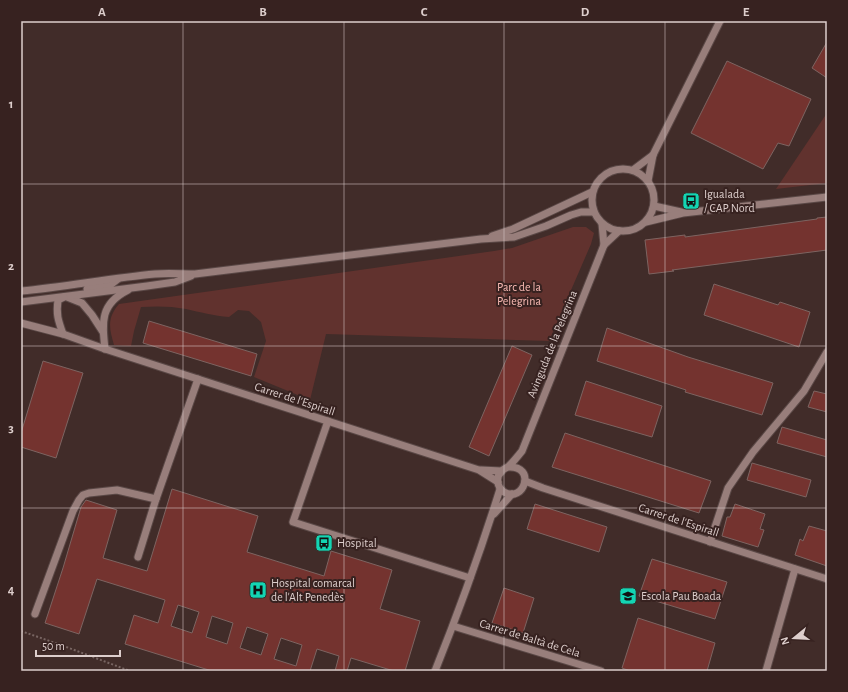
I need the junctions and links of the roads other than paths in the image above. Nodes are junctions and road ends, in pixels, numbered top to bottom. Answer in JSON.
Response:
{"nodes":[{"id":1,"x":720,"y":21,"type":"edge"},
{"id":2,"x":653,"y":155,"type":"junction"},
{"id":3,"x":632,"y":170,"type":"junction"},
{"id":4,"x":648,"y":180,"type":"junction"},
{"id":5,"x":592,"y":192,"type":"junction"},
{"id":6,"x":827,"y":198,"type":"edge"},
{"id":7,"x":654,"y":206,"type":"junction"},
{"id":8,"x":594,"y":212,"type":"junction"},
{"id":9,"x":683,"y":213,"type":"junction"},
{"id":10,"x":646,"y":222,"type":"junction"},
{"id":11,"x":602,"y":224,"type":"junction"},
{"id":12,"x":619,"y":231,"type":"junction"},
{"id":13,"x":482,"y":239,"type":"junction"},
{"id":14,"x":604,"y":245,"type":"junction"},
{"id":15,"x":195,"y":274,"type":"junction"},
{"id":16,"x":120,"y":278,"type":"junction"},
{"id":17,"x":132,"y":288,"type":"junction"},
{"id":18,"x":21,"y":293,"type":"edge"},
{"id":19,"x":66,"y":296,"type":"junction"},
{"id":20,"x":21,"y":302,"type":"edge"},
{"id":21,"x":21,"y":323,"type":"edge"},
{"id":22,"x":103,"y":332,"type":"junction"},
{"id":23,"x":63,"y":334,"type":"junction"},
{"id":24,"x":105,"y":349,"type":"junction"},
{"id":25,"x":827,"y":352,"type":"edge"},
{"id":26,"x":198,"y":379,"type":"junction"},
{"id":27,"x":328,"y":421,"type":"junction"},
{"id":28,"x":522,"y":451,"type":"junction"},
{"id":29,"x":508,"y":467,"type":"junction"},
{"id":30,"x":479,"y":470,"type":"junction"},
{"id":31,"x":520,"y":470,"type":"junction"},
{"id":32,"x":501,"y":471,"type":"junction"},
{"id":33,"x":525,"y":481,"type":"junction"},
{"id":34,"x":499,"y":485,"type":"junction"},
{"id":35,"x":512,"y":494,"type":"junction"},
{"id":36,"x":156,"y":499,"type":"junction"},
{"id":37,"x":492,"y":517,"type":"junction"},
{"id":38,"x":710,"y":542,"type":"junction"},
{"id":39,"x":138,"y":558,"type":"dead end"},
{"id":40,"x":796,"y":569,"type":"junction"},
{"id":41,"x":470,"y":578,"type":"junction"},
{"id":42,"x":827,"y":579,"type":"edge"},
{"id":43,"x":35,"y":614,"type":"dead end"},
{"id":44,"x":454,"y":626,"type":"junction"},
{"id":45,"x":435,"y":671,"type":"edge"},
{"id":46,"x":601,"y":671,"type":"edge"},
{"id":47,"x":766,"y":671,"type":"edge"}],
"edges":[{"from":1,"to":2,"type":"street"},
{"from":2,"to":3,"type":"street"},
{"from":2,"to":4,"type":"street"},
{"from":3,"to":4,"type":"street"},
{"from":3,"to":5,"type":"street"},
{"from":4,"to":7,"type":"street"},
{"from":5,"to":8,"type":"street","name":"Avinguda de la Pelegrina"},
{"from":5,"to":13,"type":"street"},
{"from":6,"to":9,"type":"street"},
{"from":7,"to":9,"type":"street"},
{"from":7,"to":10,"type":"street"},
{"from":8,"to":11,"type":"street","name":"Avinguda de la Pelegrina"},
{"from":8,"to":13,"type":"street"},
{"from":9,"to":10,"type":"street"},
{"from":10,"to":12,"type":"street"},
{"from":11,"to":12,"type":"street"},
{"from":11,"to":14,"type":"street","name":"Avinguda de la Pelegrina"},
{"from":12,"to":14,"type":"street","name":"Avinguda de la Pelegrina"},
{"from":13,"to":15,"type":"street"},
{"from":14,"to":28,"type":"street","name":"Avinguda de la Pelegrina"},
{"from":15,"to":16,"type":"street"},
{"from":15,"to":17,"type":"street"},
{"from":16,"to":18,"type":"street"},
{"from":16,"to":19,"type":"street"},
{"from":17,"to":19,"type":"street"},
{"from":17,"to":22,"type":"street"},
{"from":18,"to":19,"type":"street"},
{"from":19,"to":20,"type":"street"},
{"from":19,"to":22,"type":"street"},
{"from":19,"to":23,"type":"street"},
{"from":21,"to":23,"type":"street","name":"Carrer de l'Espirall"},
{"from":22,"to":24,"type":"street"},
{"from":23,"to":24,"type":"street","name":"Carrer de l'Espirall"},
{"from":24,"to":26,"type":"street","name":"Carrer de l'Espirall"},
{"from":25,"to":38,"type":"street"},
{"from":26,"to":27,"type":"street","name":"Carrer de l'Espirall"},
{"from":26,"to":36,"type":"street"},
{"from":27,"to":30,"type":"street","name":"Carrer de l'Espirall"},
{"from":27,"to":41,"type":"street"},
{"from":28,"to":29,"type":"street","name":"Avinguda de la Pelegrina"},
{"from":28,"to":31,"type":"street","name":"Avinguda de la Pelegrina"},
{"from":29,"to":31,"type":"street"},
{"from":29,"to":32,"type":"street","name":"Avinguda de la Pelegrina"},
{"from":30,"to":32,"type":"street","name":"Carrer de l'Espirall"},
{"from":30,"to":34,"type":"street","name":"Carrer de l'Espirall"},
{"from":31,"to":33,"type":"street"},
{"from":32,"to":34,"type":"street"},
{"from":33,"to":35,"type":"street"},
{"from":33,"to":38,"type":"street","name":"Carrer de l'Espirall"},
{"from":34,"to":35,"type":"street"},
{"from":34,"to":37,"type":"street"},
{"from":35,"to":37,"type":"street"},
{"from":36,"to":39,"type":"street"},
{"from":36,"to":43,"type":"street"},
{"from":37,"to":41,"type":"street"},
{"from":38,"to":40,"type":"street","name":"Carrer de l'Espirall"},
{"from":40,"to":42,"type":"street","name":"Carrer de l'Espirall"},
{"from":40,"to":47,"type":"street"},
{"from":41,"to":44,"type":"street"},
{"from":44,"to":45,"type":"street"},
{"from":44,"to":46,"type":"street","name":"Carrer de Baltà de Cela"}]}
